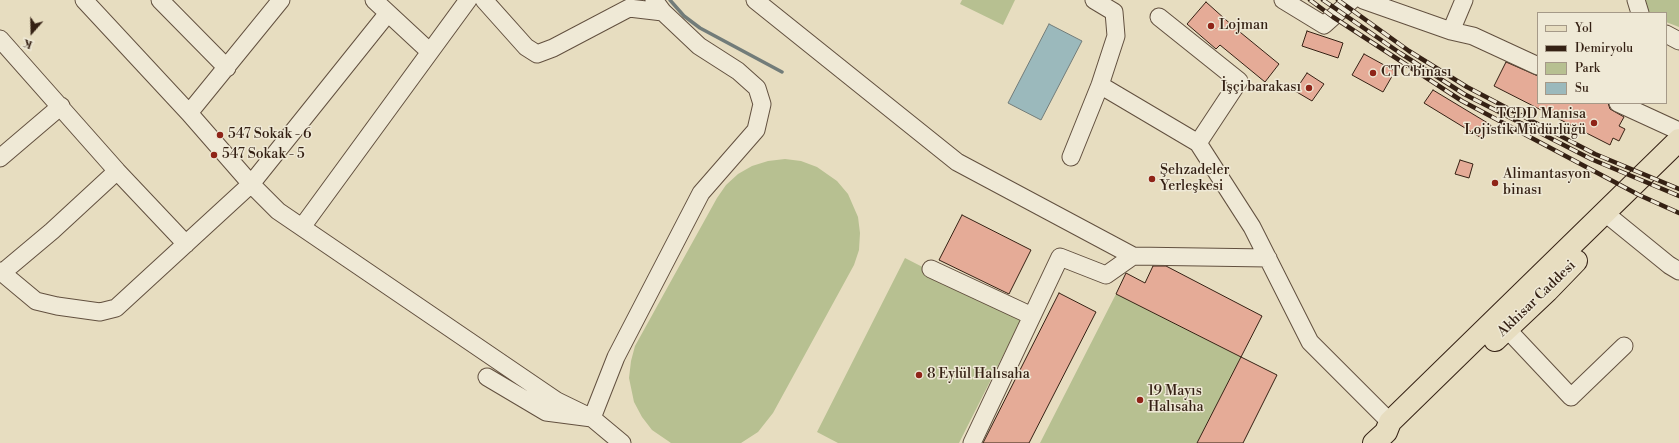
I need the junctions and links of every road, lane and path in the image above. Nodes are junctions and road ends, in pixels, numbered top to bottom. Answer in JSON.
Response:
{"nodes":[{"id":1,"x":84,"y":0,"type":"edge"},
{"id":2,"x":160,"y":0,"type":"edge"},
{"id":3,"x":281,"y":0,"type":"edge"},
{"id":4,"x":374,"y":0,"type":"edge"},
{"id":5,"x":468,"y":0,"type":"edge"},
{"id":6,"x":484,"y":0,"type":"edge"},
{"id":7,"x":755,"y":0,"type":"edge"},
{"id":8,"x":1094,"y":0,"type":"edge"},
{"id":9,"x":1283,"y":0,"type":"edge"},
{"id":10,"x":1352,"y":0,"type":"edge"},
{"id":11,"x":1363,"y":0,"type":"edge"},
{"id":12,"x":1464,"y":0,"type":"edge"},
{"id":13,"x":1636,"y":0,"type":"edge"},
{"id":14,"x":659,"y":6,"type":"edge"},
{"id":15,"x":1640,"y":12,"type":"edge"},
{"id":16,"x":388,"y":13,"type":"junction"},
{"id":17,"x":1159,"y":18,"type":"dead end"},
{"id":18,"x":1451,"y":31,"type":"junction"},
{"id":19,"x":1667,"y":34,"type":"edge"},
{"id":20,"x":0,"y":39,"type":"edge"},
{"id":21,"x":1679,"y":40,"type":"edge"},
{"id":22,"x":430,"y":52,"type":"junction"},
{"id":23,"x":1537,"y":66,"type":"edge"},
{"id":24,"x":227,"y":68,"type":"junction"},
{"id":25,"x":1100,"y":85,"type":"junction"},
{"id":26,"x":1620,"y":104,"type":"edge"},
{"id":27,"x":61,"y":106,"type":"junction"},
{"id":28,"x":189,"y":114,"type":"junction"},
{"id":29,"x":1679,"y":131,"type":"edge"},
{"id":30,"x":1679,"y":140,"type":"edge"},
{"id":31,"x":1198,"y":143,"type":"junction"},
{"id":32,"x":1679,"y":157,"type":"edge"},
{"id":33,"x":0,"y":158,"type":"edge"},
{"id":34,"x":1071,"y":158,"type":"dead end"},
{"id":35,"x":117,"y":170,"type":"junction"},
{"id":36,"x":251,"y":184,"type":"junction"},
{"id":37,"x":1610,"y":217,"type":"junction"},
{"id":38,"x":302,"y":227,"type":"junction"},
{"id":39,"x":186,"y":244,"type":"junction"},
{"id":40,"x":1133,"y":256,"type":"junction"},
{"id":41,"x":1268,"y":258,"type":"junction"},
{"id":42,"x":931,"y":269,"type":"dead end"},
{"id":43,"x":1679,"y":271,"type":"edge"},
{"id":44,"x":1,"y":272,"type":"edge"},
{"id":45,"x":1032,"y":316,"type":"junction"},
{"id":46,"x":1502,"y":324,"type":"junction"},
{"id":47,"x":1624,"y":346,"type":"dead end"},
{"id":48,"x":487,"y":377,"type":"dead end"},
{"id":49,"x":592,"y":418,"type":"junction"},
{"id":50,"x":1383,"y":432,"type":"edge"},
{"id":51,"x":622,"y":443,"type":"edge"},
{"id":52,"x":972,"y":443,"type":"edge"}],
"edges":[{"from":1,"to":28,"type":"street"},
{"from":2,"to":24,"type":"street"},
{"from":3,"to":24,"type":"street"},
{"from":4,"to":16,"type":"street"},
{"from":5,"to":22,"type":"street"},
{"from":6,"to":14,"type":"street"},
{"from":7,"to":40,"type":"street"},
{"from":8,"to":25,"type":"street"},
{"from":9,"to":10,"type":"street"},
{"from":11,"to":18,"type":"street"},
{"from":12,"to":18,"type":"street"},
{"from":13,"to":15,"type":"street"},
{"from":14,"to":49,"type":"street"},
{"from":16,"to":22,"type":"street"},
{"from":16,"to":36,"type":"street"},
{"from":17,"to":31,"type":"street"},
{"from":18,"to":23,"type":"street"},
{"from":19,"to":21,"type":"street"},
{"from":20,"to":27,"type":"street"},
{"from":22,"to":38,"type":"street"},
{"from":24,"to":28,"type":"street"},
{"from":25,"to":31,"type":"street"},
{"from":25,"to":34,"type":"street"},
{"from":26,"to":29,"type":"street"},
{"from":27,"to":33,"type":"street"},
{"from":27,"to":35,"type":"street"},
{"from":28,"to":36,"type":"street"},
{"from":30,"to":37,"type":"main road"},
{"from":31,"to":41,"type":"street"},
{"from":32,"to":37,"type":"main road","name":"Akhisar Caddesi"},
{"from":35,"to":39,"type":"street"},
{"from":35,"to":44,"type":"street"},
{"from":36,"to":38,"type":"street"},
{"from":36,"to":39,"type":"street"},
{"from":37,"to":43,"type":"street"},
{"from":37,"to":46,"type":"main road","name":"Akhisar Caddesi"},
{"from":38,"to":49,"type":"street"},
{"from":39,"to":44,"type":"street"},
{"from":40,"to":41,"type":"street"},
{"from":40,"to":45,"type":"street"},
{"from":41,"to":50,"type":"street"},
{"from":42,"to":45,"type":"street"},
{"from":45,"to":52,"type":"street"},
{"from":46,"to":47,"type":"street"},
{"from":46,"to":50,"type":"main road","name":"Akhisar Caddesi"},
{"from":48,"to":49,"type":"street"},
{"from":49,"to":51,"type":"street"}]}
